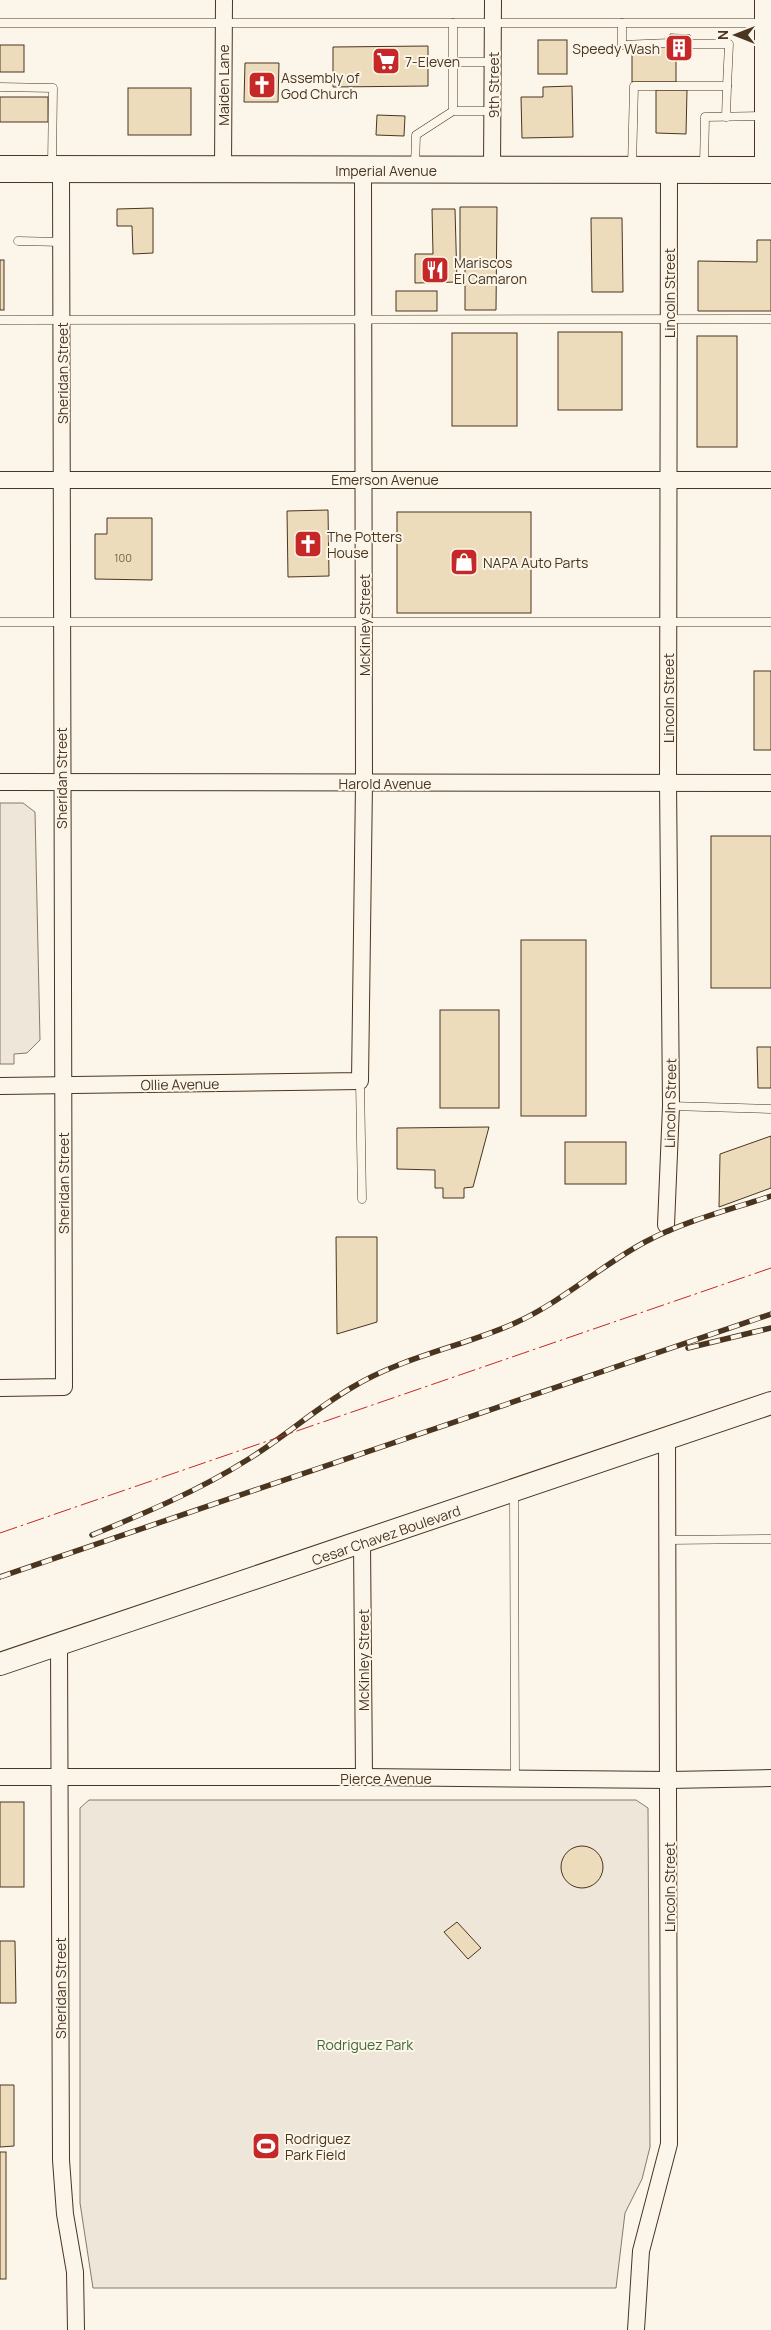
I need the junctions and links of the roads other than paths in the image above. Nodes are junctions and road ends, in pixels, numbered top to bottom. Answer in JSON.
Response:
{"nodes":[{"id":1,"x":224,"y":0,"type":"edge"},
{"id":2,"x":493,"y":0,"type":"edge"},
{"id":3,"x":764,"y":0,"type":"edge"},
{"id":4,"x":0,"y":23,"type":"edge"},
{"id":5,"x":224,"y":23,"type":"junction"},
{"id":6,"x":453,"y":23,"type":"junction"},
{"id":7,"x":493,"y":23,"type":"junction"},
{"id":8,"x":622,"y":23,"type":"junction"},
{"id":9,"x":767,"y":23,"type":"edge"},
{"id":10,"x":669,"y":43,"type":"dead end"},
{"id":11,"x":690,"y":44,"type":"dead end"},
{"id":12,"x":453,"y":62,"type":"junction"},
{"id":13,"x":493,"y":62,"type":"junction"},
{"id":14,"x":727,"y":86,"type":"junction"},
{"id":15,"x":0,"y":87,"type":"edge"},
{"id":16,"x":453,"y":111,"type":"junction"},
{"id":17,"x":493,"y":111,"type":"junction"},
{"id":18,"x":763,"y":116,"type":"junction"},
{"id":19,"x":726,"y":117,"type":"junction"},
{"id":20,"x":0,"y":169,"type":"edge"},
{"id":21,"x":223,"y":169,"type":"junction"},
{"id":22,"x":767,"y":169,"type":"edge"},
{"id":23,"x":57,"y":170,"type":"junction"},
{"id":24,"x":363,"y":170,"type":"junction"},
{"id":25,"x":415,"y":170,"type":"junction"},
{"id":26,"x":632,"y":170,"type":"junction"},
{"id":27,"x":669,"y":170,"type":"junction"},
{"id":28,"x":704,"y":170,"type":"junction"},
{"id":29,"x":492,"y":171,"type":"junction"},
{"id":30,"x":18,"y":241,"type":"dead end"},
{"id":31,"x":62,"y":242,"type":"junction"},
{"id":32,"x":668,"y":319,"type":"junction"},
{"id":33,"x":771,"y":319,"type":"edge"},
{"id":34,"x":0,"y":320,"type":"edge"},
{"id":35,"x":62,"y":320,"type":"junction"},
{"id":36,"x":364,"y":320,"type":"junction"},
{"id":37,"x":364,"y":478,"type":"junction"},
{"id":38,"x":0,"y":480,"type":"edge"},
{"id":39,"x":62,"y":480,"type":"junction"},
{"id":40,"x":668,"y":480,"type":"junction"},
{"id":41,"x":771,"y":480,"type":"edge"},
{"id":42,"x":0,"y":622,"type":"edge"},
{"id":43,"x":62,"y":622,"type":"junction"},
{"id":44,"x":364,"y":622,"type":"junction"},
{"id":45,"x":668,"y":622,"type":"junction"},
{"id":46,"x":771,"y":622,"type":"edge"},
{"id":47,"x":0,"y":782,"type":"edge"},
{"id":48,"x":61,"y":782,"type":"junction"},
{"id":49,"x":668,"y":782,"type":"junction"},
{"id":50,"x":771,"y":783,"type":"edge"},
{"id":51,"x":364,"y":784,"type":"junction"},
{"id":52,"x":360,"y":1081,"type":"junction"},
{"id":53,"x":0,"y":1086,"type":"edge"},
{"id":54,"x":62,"y":1086,"type":"junction"},
{"id":55,"x":671,"y":1106,"type":"junction"},
{"id":56,"x":771,"y":1109,"type":"edge"},
{"id":57,"x":362,"y":1199,"type":"dead end"},
{"id":58,"x":666,"y":1225,"type":"dead end"},
{"id":59,"x":0,"y":1388,"type":"edge"},
{"id":60,"x":771,"y":1403,"type":"edge"},
{"id":61,"x":667,"y":1440,"type":"junction"},
{"id":62,"x":514,"y":1491,"type":"junction"},
{"id":63,"x":771,"y":1538,"type":"edge"},
{"id":64,"x":668,"y":1540,"type":"junction"},
{"id":65,"x":362,"y":1543,"type":"junction"},
{"id":66,"x":59,"y":1645,"type":"junction"},
{"id":67,"x":0,"y":1664,"type":"edge"},
{"id":68,"x":0,"y":1777,"type":"edge"},
{"id":69,"x":364,"y":1777,"type":"junction"},
{"id":70,"x":60,"y":1778,"type":"junction"},
{"id":71,"x":771,"y":1778,"type":"edge"},
{"id":72,"x":515,"y":1779,"type":"junction"},
{"id":73,"x":669,"y":1780,"type":"junction"},
{"id":74,"x":76,"y":2330,"type":"edge"},
{"id":75,"x":636,"y":2330,"type":"edge"}],
"edges":[{"from":1,"to":5,"type":"street","name":"Maiden Lane"},
{"from":2,"to":7,"type":"street","name":"9th Street"},
{"from":3,"to":9,"type":"street"},
{"from":4,"to":5,"type":"lane"},
{"from":5,"to":6,"type":"lane"},
{"from":5,"to":21,"type":"street","name":"Maiden Lane"},
{"from":6,"to":7,"type":"lane"},
{"from":6,"to":12,"type":"lane"},
{"from":7,"to":8,"type":"lane"},
{"from":7,"to":13,"type":"street","name":"9th Street"},
{"from":8,"to":9,"type":"lane"},
{"from":8,"to":10,"type":"lane"},
{"from":9,"to":18,"type":"street"},
{"from":11,"to":14,"type":"lane"},
{"from":12,"to":13,"type":"lane"},
{"from":12,"to":16,"type":"lane"},
{"from":13,"to":17,"type":"street","name":"9th Street"},
{"from":14,"to":19,"type":"lane"},
{"from":14,"to":26,"type":"lane"},
{"from":15,"to":23,"type":"lane"},
{"from":16,"to":17,"type":"lane"},
{"from":16,"to":25,"type":"lane"},
{"from":17,"to":29,"type":"street","name":"9th Street"},
{"from":18,"to":19,"type":"lane"},
{"from":18,"to":22,"type":"street"},
{"from":19,"to":28,"type":"lane"},
{"from":20,"to":23,"type":"highway","name":"Imperial Avenue"},
{"from":21,"to":23,"type":"highway","name":"Imperial Avenue"},
{"from":21,"to":24,"type":"highway","name":"Imperial Avenue"},
{"from":22,"to":28,"type":"highway","name":"Imperial Avenue"},
{"from":23,"to":31,"type":"street","name":"Sheridan Street"},
{"from":24,"to":25,"type":"highway","name":"Imperial Avenue"},
{"from":24,"to":36,"type":"street","name":"McKinley Street"},
{"from":25,"to":29,"type":"highway","name":"Imperial Avenue"},
{"from":26,"to":27,"type":"highway","name":"Imperial Avenue"},
{"from":26,"to":29,"type":"highway","name":"Imperial Avenue"},
{"from":27,"to":28,"type":"highway","name":"Imperial Avenue"},
{"from":27,"to":32,"type":"street","name":"Lincoln Street"},
{"from":30,"to":31,"type":"lane"},
{"from":31,"to":35,"type":"street","name":"Sheridan Street"},
{"from":32,"to":33,"type":"lane"},
{"from":32,"to":36,"type":"lane"},
{"from":32,"to":40,"type":"street","name":"Lincoln Street"},
{"from":34,"to":35,"type":"lane"},
{"from":35,"to":36,"type":"lane"},
{"from":35,"to":39,"type":"street","name":"Sheridan Street"},
{"from":36,"to":37,"type":"street","name":"McKinley Street"},
{"from":37,"to":39,"type":"street","name":"Emerson Avenue"},
{"from":37,"to":40,"type":"street","name":"Emerson Avenue"},
{"from":37,"to":44,"type":"street","name":"McKinley Street"},
{"from":38,"to":39,"type":"street","name":"Emerson Avenue"},
{"from":39,"to":43,"type":"street","name":"Sheridan Street"},
{"from":40,"to":41,"type":"street","name":"Emerson Avenue"},
{"from":40,"to":45,"type":"street","name":"Lincoln Street"},
{"from":42,"to":43,"type":"lane"},
{"from":43,"to":44,"type":"lane"},
{"from":43,"to":48,"type":"street","name":"Sheridan Street"},
{"from":44,"to":45,"type":"lane"},
{"from":44,"to":51,"type":"street","name":"McKinley Street"},
{"from":45,"to":46,"type":"lane"},
{"from":45,"to":49,"type":"street","name":"Lincoln Street"},
{"from":47,"to":48,"type":"street","name":"Harold Avenue"},
{"from":48,"to":51,"type":"street","name":"Harold Avenue"},
{"from":48,"to":54,"type":"street","name":"Sheridan Street"},
{"from":49,"to":50,"type":"street","name":"Harold Avenue"},
{"from":49,"to":51,"type":"street","name":"Harold Avenue"},
{"from":49,"to":55,"type":"street","name":"Lincoln Street"},
{"from":51,"to":52,"type":"street","name":"McKinley Street"},
{"from":52,"to":54,"type":"street","name":"Ollie Avenue"},
{"from":52,"to":57,"type":"lane"},
{"from":53,"to":54,"type":"street","name":"Ollie Avenue"},
{"from":54,"to":59,"type":"street","name":"Sheridan Street"},
{"from":55,"to":56,"type":"lane"},
{"from":55,"to":58,"type":"street","name":"Lincoln Street"},
{"from":60,"to":61,"type":"main road","name":"Cesar Chavez Boulevard"},
{"from":61,"to":62,"type":"main road","name":"Cesar Chavez Boulevard"},
{"from":61,"to":64,"type":"street","name":"Lincoln Street"},
{"from":62,"to":65,"type":"main road","name":"Cesar Chavez Boulevard"},
{"from":62,"to":72,"type":"lane"},
{"from":63,"to":64,"type":"lane"},
{"from":64,"to":73,"type":"street","name":"Lincoln Street"},
{"from":65,"to":66,"type":"main road","name":"Cesar Chavez Boulevard"},
{"from":65,"to":69,"type":"street","name":"McKinley Street"},
{"from":66,"to":67,"type":"main road","name":"Cesar Chavez Boulevard"},
{"from":66,"to":70,"type":"street","name":"Sheridan Street"},
{"from":68,"to":70,"type":"street","name":"Pierce Avenue"},
{"from":69,"to":70,"type":"street","name":"Pierce Avenue"},
{"from":69,"to":72,"type":"street","name":"Pierce Avenue"},
{"from":70,"to":74,"type":"street","name":"Sheridan Street"},
{"from":71,"to":73,"type":"street","name":"Pierce Avenue"},
{"from":72,"to":73,"type":"street","name":"Pierce Avenue"},
{"from":73,"to":75,"type":"street","name":"Lincoln Street"}]}
